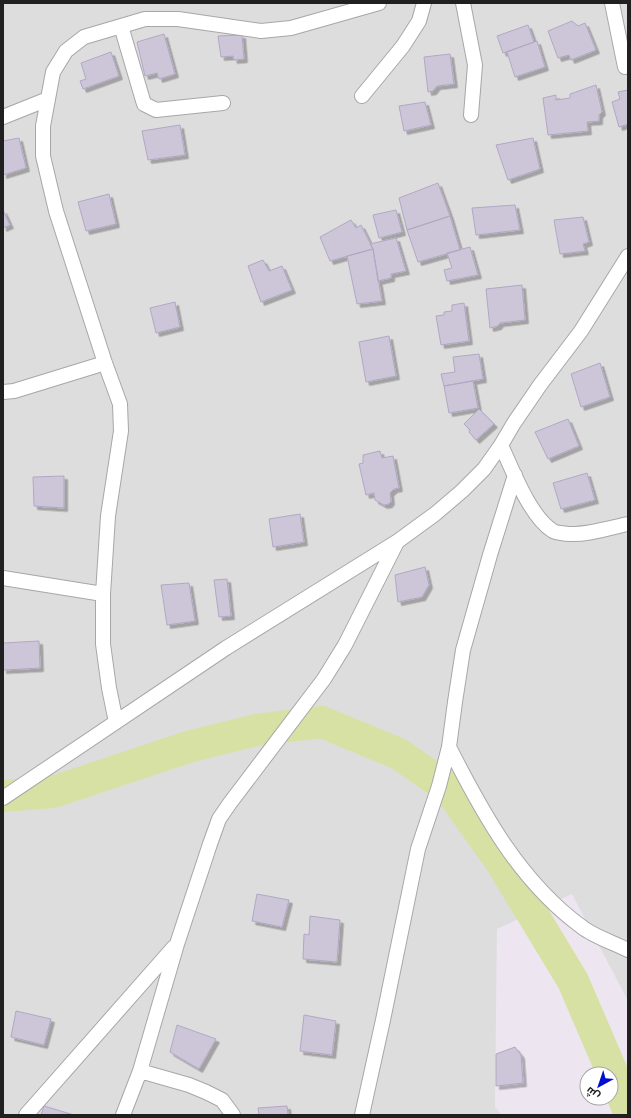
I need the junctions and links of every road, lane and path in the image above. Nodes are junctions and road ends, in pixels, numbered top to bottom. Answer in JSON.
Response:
{"nodes":[{"id":1,"x":379,"y":3,"type":"edge"},
{"id":2,"x":424,"y":3,"type":"edge"},
{"id":3,"x":464,"y":3,"type":"edge"},
{"id":4,"x":612,"y":3,"type":"edge"},
{"id":5,"x":121,"y":26,"type":"junction"},
{"id":6,"x":626,"y":67,"type":"dead end"},
{"id":7,"x":362,"y":96,"type":"dead end"},
{"id":8,"x":48,"y":99,"type":"junction"},
{"id":9,"x":223,"y":103,"type":"dead end"},
{"id":10,"x":471,"y":114,"type":"dead end"},
{"id":11,"x":3,"y":117,"type":"edge"},
{"id":12,"x":628,"y":256,"type":"edge"},
{"id":13,"x":105,"y":363,"type":"junction"},
{"id":14,"x":3,"y":392,"type":"edge"},
{"id":15,"x":501,"y":446,"type":"junction"},
{"id":16,"x":515,"y":475,"type":"junction"},
{"id":17,"x":628,"y":524,"type":"edge"},
{"id":18,"x":398,"y":542,"type":"junction"},
{"id":19,"x":3,"y":578,"type":"edge"},
{"id":20,"x":103,"y":594,"type":"junction"},
{"id":21,"x":116,"y":722,"type":"junction"},
{"id":22,"x":449,"y":747,"type":"junction"},
{"id":23,"x":3,"y":798,"type":"edge"},
{"id":24,"x":177,"y":944,"type":"junction"},
{"id":25,"x":628,"y":950,"type":"edge"},
{"id":26,"x":140,"y":1071,"type":"junction"},
{"id":27,"x":26,"y":1115,"type":"edge"},
{"id":28,"x":123,"y":1115,"type":"edge"},
{"id":29,"x":233,"y":1115,"type":"edge"},
{"id":30,"x":362,"y":1115,"type":"edge"}],
"edges":[{"from":1,"to":5,"type":"street"},
{"from":2,"to":7,"type":"street"},
{"from":3,"to":10,"type":"street"},
{"from":4,"to":6,"type":"street"},
{"from":5,"to":8,"type":"street"},
{"from":5,"to":9,"type":"street"},
{"from":8,"to":11,"type":"street"},
{"from":8,"to":13,"type":"street"},
{"from":12,"to":15,"type":"street"},
{"from":13,"to":14,"type":"street"},
{"from":13,"to":20,"type":"street"},
{"from":15,"to":16,"type":"street"},
{"from":15,"to":18,"type":"street"},
{"from":16,"to":17,"type":"street"},
{"from":16,"to":22,"type":"street"},
{"from":18,"to":21,"type":"street"},
{"from":18,"to":24,"type":"street"},
{"from":19,"to":20,"type":"street"},
{"from":20,"to":21,"type":"street"},
{"from":21,"to":23,"type":"street"},
{"from":22,"to":25,"type":"street"},
{"from":22,"to":30,"type":"street"},
{"from":24,"to":26,"type":"street"},
{"from":24,"to":27,"type":"street"},
{"from":26,"to":28,"type":"street"},
{"from":26,"to":29,"type":"street"}]}
